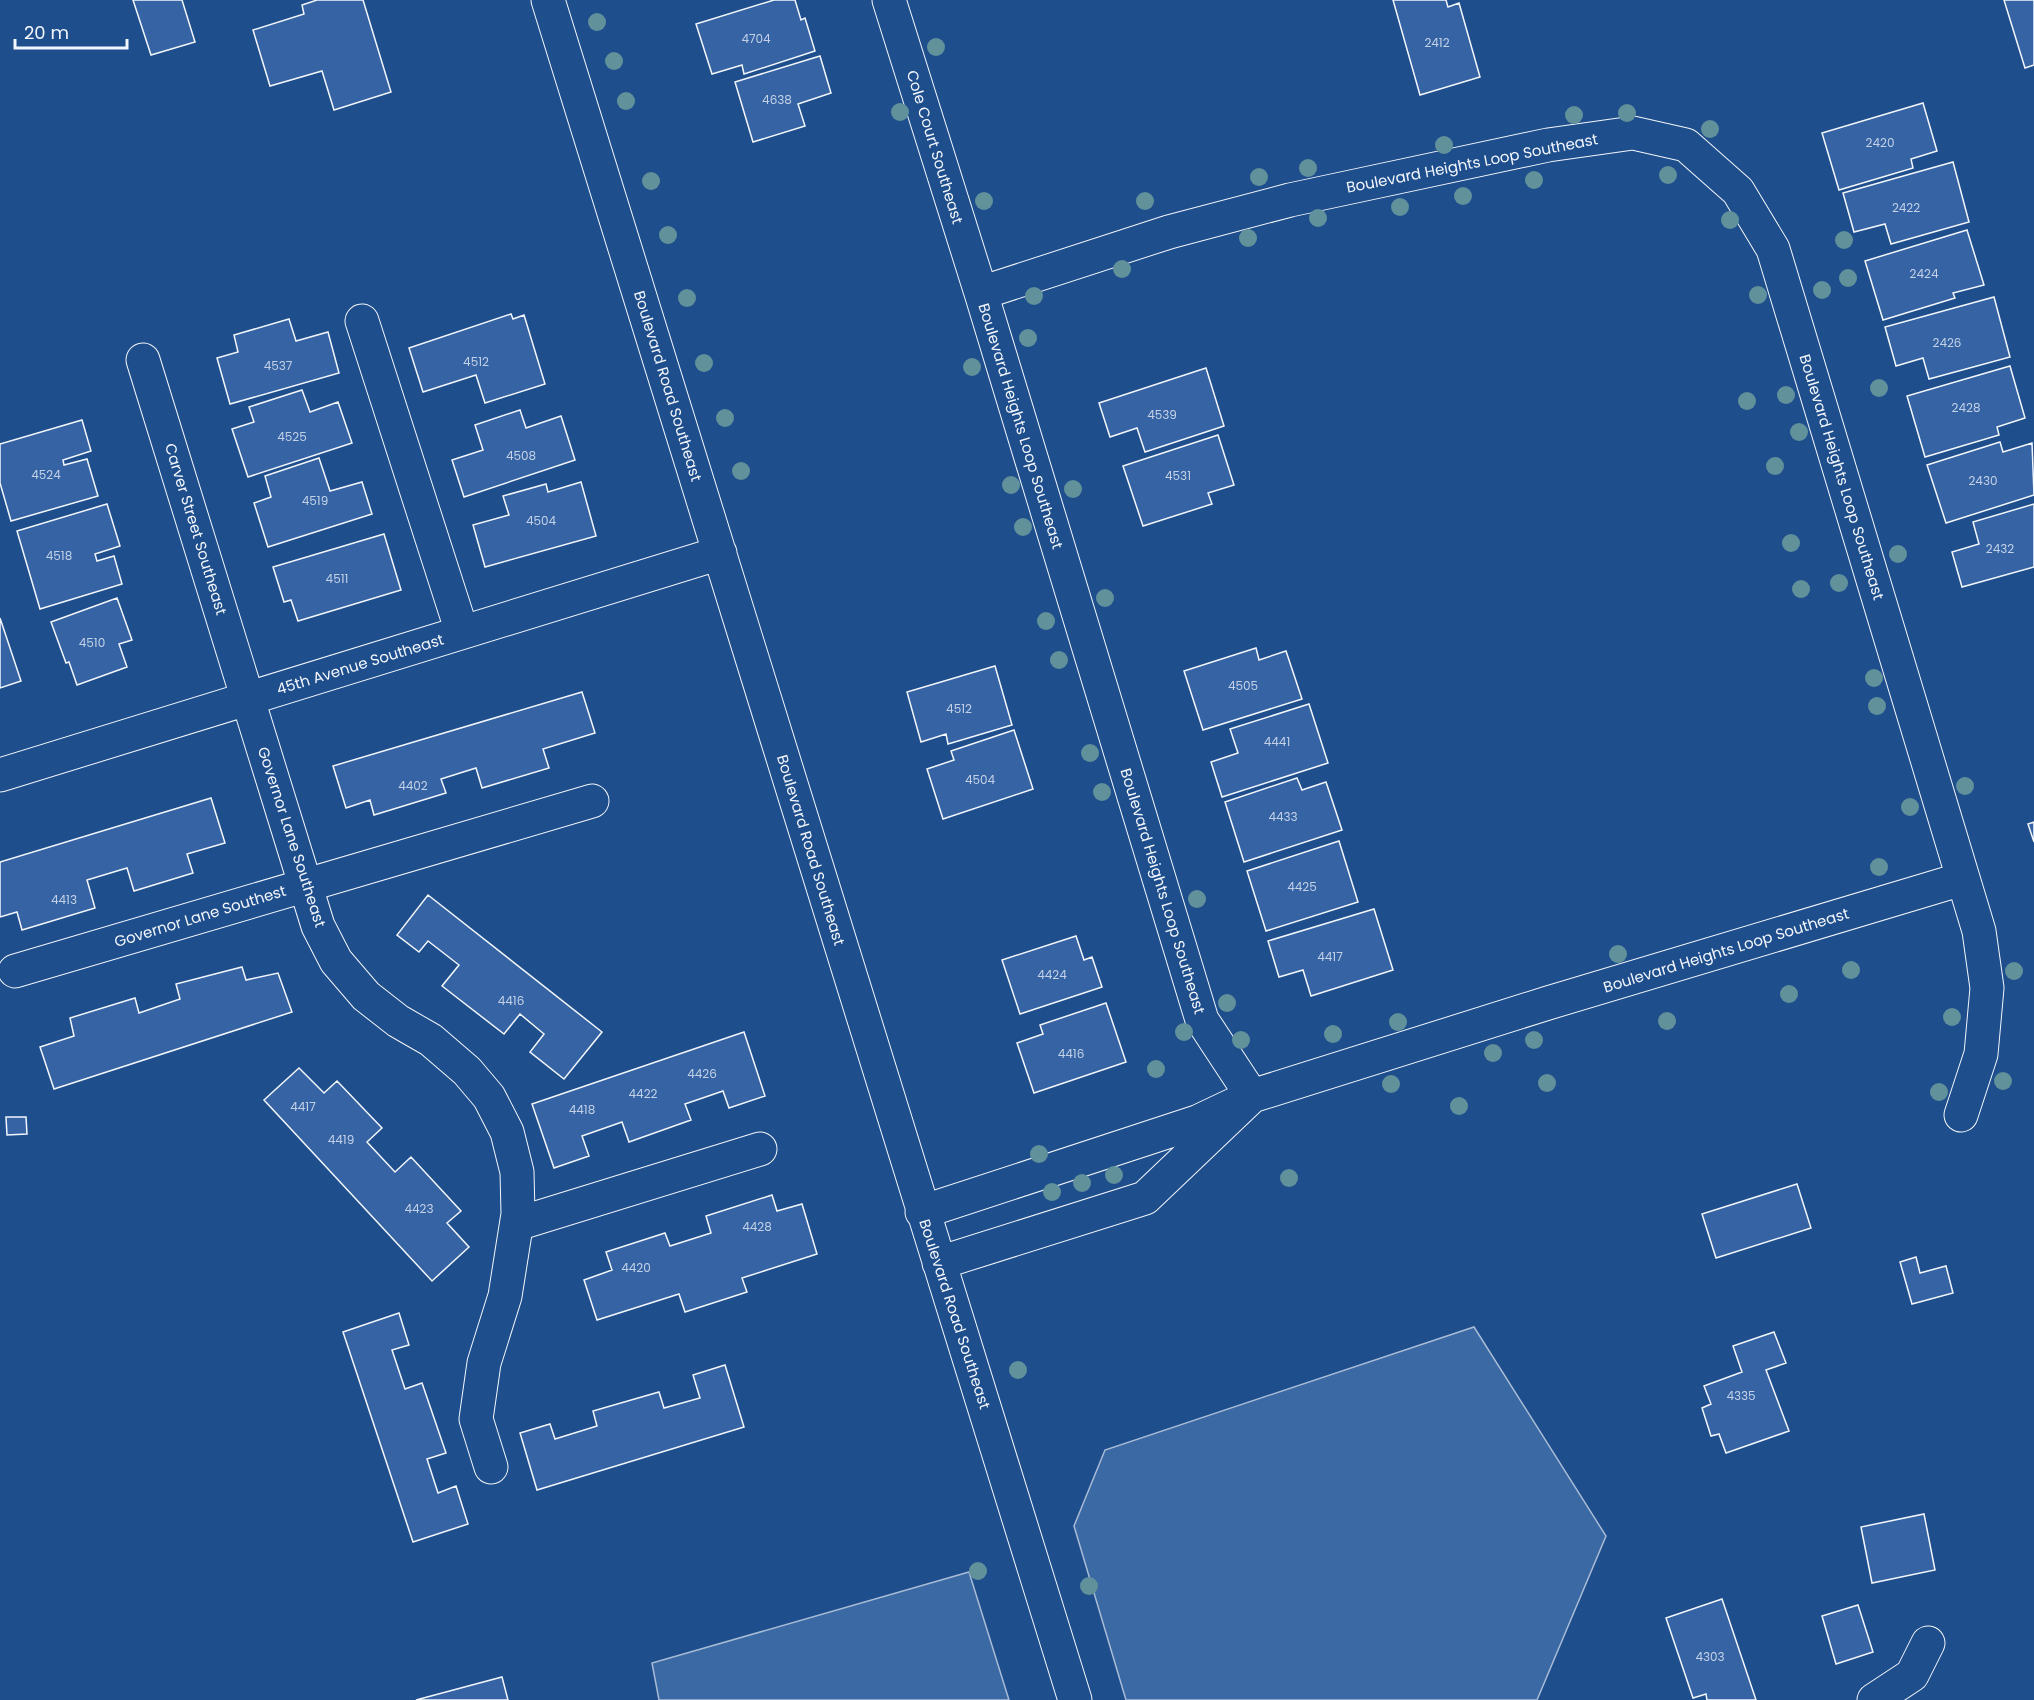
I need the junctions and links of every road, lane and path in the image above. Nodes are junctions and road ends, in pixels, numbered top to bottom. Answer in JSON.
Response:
{"nodes":[{"id":1,"x":548,"y":0,"type":"edge"},
{"id":2,"x":889,"y":0,"type":"edge"},
{"id":3,"x":981,"y":293,"type":"junction"},
{"id":4,"x":362,"y":321,"type":"dead end"},
{"id":5,"x":143,"y":360,"type":"dead end"},
{"id":6,"x":720,"y":553,"type":"junction"},
{"id":7,"x":462,"y":632,"type":"junction"},
{"id":8,"x":248,"y":699,"type":"junction"},
{"id":9,"x":0,"y":775,"type":"edge"},
{"id":10,"x":592,"y":801,"type":"dead end"},
{"id":11,"x":1962,"y":879,"type":"junction"},
{"id":12,"x":305,"y":885,"type":"junction"},
{"id":13,"x":15,"y":971,"type":"dead end"},
{"id":14,"x":1252,"y":1096,"type":"junction"},
{"id":15,"x":1961,"y":1114,"type":"dead end"},
{"id":16,"x":760,"y":1149,"type":"dead end"},
{"id":17,"x":922,"y":1212,"type":"junction"},
{"id":18,"x":517,"y":1224,"type":"junction"},
{"id":19,"x":939,"y":1263,"type":"junction"},
{"id":20,"x":491,"y":1467,"type":"dead end"},
{"id":21,"x":1928,"y":1643,"type":"dead end"},
{"id":22,"x":1075,"y":1700,"type":"edge"},
{"id":23,"x":1874,"y":1700,"type":"edge"}],
"edges":[{"from":1,"to":6,"type":"street","name":"Boulevard Road Southeast"},
{"from":2,"to":3,"type":"street","name":"Cole Court Southeast"},
{"from":3,"to":11,"type":"street","name":"Boulevard Heights Loop Southeast"},
{"from":3,"to":14,"type":"street","name":"Boulevard Heights Loop Southeast"},
{"from":4,"to":7,"type":"street"},
{"from":5,"to":8,"type":"street","name":"Carver Street Southeast"},
{"from":6,"to":7,"type":"street","name":"45th Avenue Southeast"},
{"from":6,"to":17,"type":"street","name":"Boulevard Road Southeast"},
{"from":7,"to":8,"type":"street","name":"45th Avenue Southeast"},
{"from":8,"to":9,"type":"street","name":"45th Avenue Southeast"},
{"from":8,"to":12,"type":"street","name":"Governor Lane Southeast"},
{"from":10,"to":12,"type":"street","name":"Governor Lane Southest"},
{"from":11,"to":14,"type":"street","name":"Boulevard Heights Loop Southeast"},
{"from":11,"to":15,"type":"street"},
{"from":12,"to":13,"type":"street","name":"Governor Lane Southest"},
{"from":12,"to":18,"type":"street","name":"Governor Lane Southeast"},
{"from":14,"to":17,"type":"street","name":"Boulevard Heights Loop Southeast"},
{"from":14,"to":19,"type":"street","name":"Boulevard Heights Loop Southeast"},
{"from":16,"to":18,"type":"street"},
{"from":17,"to":19,"type":"street","name":"Boulevard Road Southeast"},
{"from":18,"to":20,"type":"street","name":"Governor Lane Southeast"},
{"from":19,"to":22,"type":"street","name":"Boulevard Road Southeast"},
{"from":21,"to":23,"type":"street"}]}
